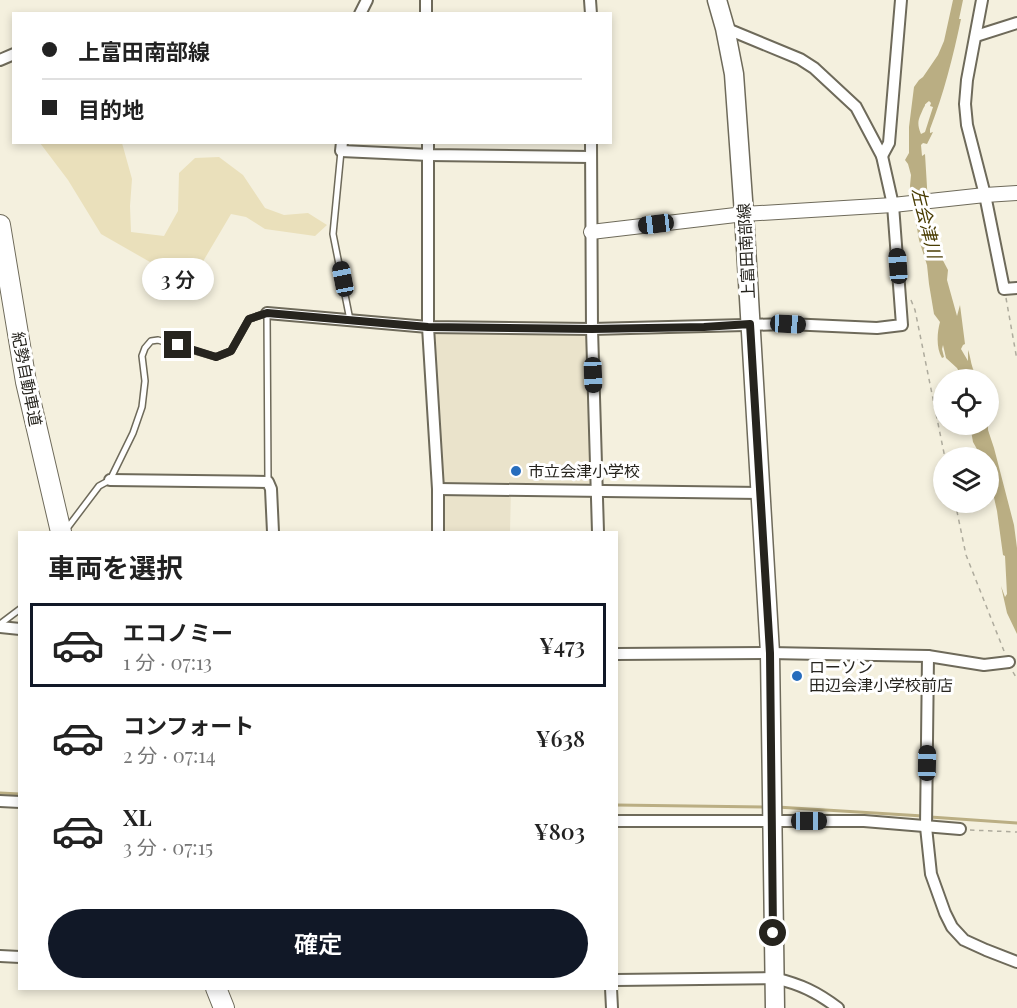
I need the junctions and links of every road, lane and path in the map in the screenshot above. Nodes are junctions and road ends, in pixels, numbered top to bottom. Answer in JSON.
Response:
{"nodes":[{"id":1,"x":717,"y":0,"type":"edge"},
{"id":2,"x":901,"y":0,"type":"edge"},
{"id":3,"x":982,"y":0,"type":"edge"},
{"id":4,"x":1017,"y":23,"type":"edge"},
{"id":5,"x":725,"y":28,"type":"junction"},
{"id":6,"x":976,"y":36,"type":"junction"},
{"id":7,"x":428,"y":144,"type":"edge"},
{"id":8,"x":591,"y":144,"type":"edge"},
{"id":9,"x":342,"y":147,"type":"edge"},
{"id":10,"x":429,"y":155,"type":"junction"},
{"id":11,"x":882,"y":156,"type":"junction"},
{"id":12,"x":591,"y":157,"type":"junction"},
{"id":13,"x":1017,"y":193,"type":"edge"},
{"id":14,"x":985,"y":195,"type":"junction"},
{"id":15,"x":893,"y":205,"type":"junction"},
{"id":16,"x":744,"y":214,"type":"junction"},
{"id":17,"x":0,"y":225,"type":"edge"},
{"id":18,"x":591,"y":232,"type":"junction"},
{"id":19,"x":1017,"y":288,"type":"edge"},
{"id":20,"x":1004,"y":289,"type":"junction"},
{"id":21,"x":911,"y":299,"type":"dead end"},
{"id":22,"x":267,"y":313,"type":"junction"},
{"id":23,"x":351,"y":321,"type":"junction"},
{"id":24,"x":750,"y":324,"type":"junction"},
{"id":25,"x":428,"y":327,"type":"junction"},
{"id":26,"x":592,"y":329,"type":"junction"},
{"id":27,"x":1017,"y":360,"type":"edge"},
{"id":28,"x":943,"y":447,"type":"edge"},
{"id":29,"x":110,"y":480,"type":"junction"},
{"id":30,"x":268,"y":482,"type":"junction"},
{"id":31,"x":438,"y":489,"type":"junction"},
{"id":32,"x":597,"y":491,"type":"junction"},
{"id":33,"x":760,"y":493,"type":"junction"},
{"id":34,"x":957,"y":513,"type":"edge"},
{"id":35,"x":63,"y":531,"type":"edge"},
{"id":36,"x":64,"y":531,"type":"edge"},
{"id":37,"x":273,"y":531,"type":"edge"},
{"id":38,"x":438,"y":531,"type":"edge"},
{"id":39,"x":598,"y":531,"type":"edge"},
{"id":40,"x":18,"y":611,"type":"edge"},
{"id":41,"x":0,"y":626,"type":"edge"},
{"id":42,"x":18,"y":629,"type":"edge"},
{"id":43,"x":770,"y":653,"type":"junction"},
{"id":44,"x":618,"y":654,"type":"edge"},
{"id":45,"x":928,"y":656,"type":"junction"},
{"id":46,"x":1009,"y":662,"type":"junction"},
{"id":47,"x":1017,"y":679,"type":"edge"},
{"id":48,"x":0,"y":801,"type":"edge"},
{"id":49,"x":18,"y":802,"type":"edge"},
{"id":50,"x":618,"y":821,"type":"edge"},
{"id":51,"x":772,"y":821,"type":"junction"},
{"id":52,"x":926,"y":827,"type":"junction"},
{"id":53,"x":960,"y":829,"type":"joint"},
{"id":54,"x":1017,"y":832,"type":"edge"},
{"id":55,"x":0,"y":956,"type":"edge"},
{"id":56,"x":18,"y":957,"type":"edge"},
{"id":57,"x":1017,"y":962,"type":"edge"},
{"id":58,"x":774,"y":978,"type":"junction"},
{"id":59,"x":618,"y":980,"type":"edge"},
{"id":60,"x":217,"y":990,"type":"edge"},
{"id":61,"x":611,"y":990,"type":"edge"},
{"id":62,"x":224,"y":1008,"type":"edge"},
{"id":63,"x":612,"y":1008,"type":"edge"},
{"id":64,"x":774,"y":1008,"type":"edge"},
{"id":65,"x":838,"y":1008,"type":"edge"}],
"edges":[{"from":1,"to":5,"type":"main road","name":"上富田南部線"},
{"from":2,"to":11,"type":"street"},
{"from":3,"to":6,"type":"street"},
{"from":4,"to":6,"type":"street"},
{"from":5,"to":11,"type":"street"},
{"from":5,"to":16,"type":"main road","name":"上富田南部線"},
{"from":6,"to":14,"type":"street"},
{"from":7,"to":10,"type":"street"},
{"from":8,"to":12,"type":"street"},
{"from":9,"to":10,"type":"street"},
{"from":9,"to":23,"type":"lane"},
{"from":10,"to":12,"type":"street"},
{"from":10,"to":25,"type":"street"},
{"from":11,"to":15,"type":"street"},
{"from":12,"to":18,"type":"street"},
{"from":13,"to":14,"type":"street"},
{"from":14,"to":15,"type":"street"},
{"from":14,"to":20,"type":"street"},
{"from":15,"to":16,"type":"street"},
{"from":15,"to":24,"type":"street"},
{"from":16,"to":18,"type":"street"},
{"from":16,"to":24,"type":"main road","name":"上富田南部線"},
{"from":17,"to":35,"type":"highway","name":"紀勢自動車道"},
{"from":18,"to":26,"type":"street"},
{"from":19,"to":20,"type":"street"},
{"from":20,"to":27,"type":"path"},
{"from":21,"to":28,"type":"path"},
{"from":22,"to":23,"type":"street"},
{"from":22,"to":29,"type":"lane"},
{"from":22,"to":30,"type":"lane"},
{"from":23,"to":25,"type":"street"},
{"from":24,"to":26,"type":"street"},
{"from":24,"to":33,"type":"main road","name":"上富田南部線"},
{"from":25,"to":26,"type":"street"},
{"from":25,"to":31,"type":"street"},
{"from":26,"to":32,"type":"street"},
{"from":29,"to":30,"type":"street"},
{"from":29,"to":36,"type":"lane"},
{"from":30,"to":37,"type":"street"},
{"from":31,"to":32,"type":"street"},
{"from":31,"to":38,"type":"street"},
{"from":32,"to":33,"type":"street"},
{"from":32,"to":39,"type":"street"},
{"from":33,"to":43,"type":"main road","name":"上富田南部線"},
{"from":34,"to":46,"type":"path"},
{"from":40,"to":41,"type":"lane"},
{"from":41,"to":42,"type":"street"},
{"from":43,"to":44,"type":"street"},
{"from":43,"to":45,"type":"street"},
{"from":43,"to":51,"type":"main road","name":"上富田南部線"},
{"from":45,"to":46,"type":"street"},
{"from":45,"to":52,"type":"street"},
{"from":46,"to":47,"type":"path"},
{"from":48,"to":49,"type":"street"},
{"from":50,"to":51,"type":"street"},
{"from":51,"to":52,"type":"street"},
{"from":51,"to":58,"type":"main road","name":"上富田南部線"},
{"from":52,"to":53,"type":"street"},
{"from":52,"to":57,"type":"street"},
{"from":53,"to":54,"type":"path"},
{"from":55,"to":56,"type":"street"},
{"from":58,"to":59,"type":"street"},
{"from":58,"to":64,"type":"main road","name":"上富田南部線"},
{"from":58,"to":65,"type":"street"},
{"from":60,"to":62,"type":"highway"},
{"from":61,"to":63,"type":"street"}]}
